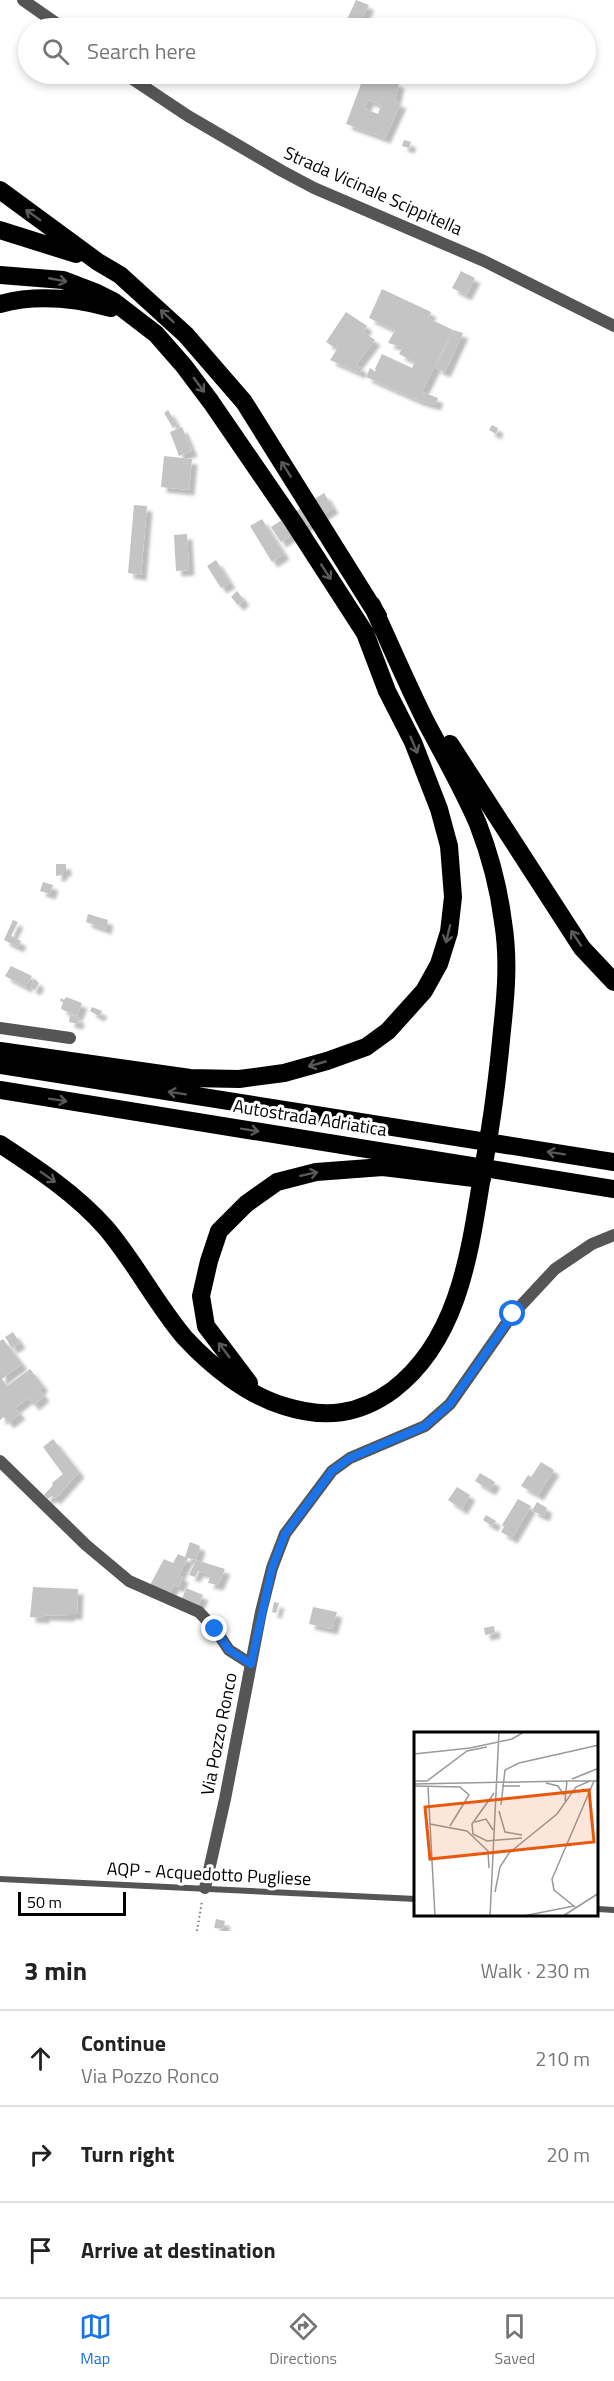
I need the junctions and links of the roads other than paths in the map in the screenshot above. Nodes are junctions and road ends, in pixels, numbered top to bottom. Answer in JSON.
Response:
{"nodes":[{"id":1,"x":24,"y":0,"type":"edge"},
{"id":2,"x":49,"y":18,"type":"edge"},
{"id":3,"x":140,"y":84,"type":"edge"},
{"id":4,"x":0,"y":190,"type":"edge"},
{"id":5,"x":0,"y":230,"type":"edge"},
{"id":6,"x":98,"y":262,"type":"junction"},
{"id":7,"x":0,"y":275,"type":"edge"},
{"id":8,"x":0,"y":304,"type":"edge"},
{"id":9,"x":130,"y":313,"type":"junction"},
{"id":10,"x":614,"y":326,"type":"edge"},
{"id":11,"x":372,"y":605,"type":"junction"},
{"id":12,"x":365,"y":633,"type":"junction"},
{"id":13,"x":425,"y":720,"type":"junction"},
{"id":14,"x":614,"y":982,"type":"edge"},
{"id":15,"x":0,"y":1028,"type":"edge"},
{"id":16,"x":70,"y":1038,"type":"dead end"},
{"id":17,"x":0,"y":1051,"type":"edge"},
{"id":18,"x":0,"y":1065,"type":"edge"},
{"id":19,"x":0,"y":1090,"type":"edge"},
{"id":20,"x":0,"y":1144,"type":"edge"},
{"id":21,"x":614,"y":1162,"type":"edge"},
{"id":22,"x":614,"y":1189,"type":"edge"},
{"id":23,"x":614,"y":1193,"type":"edge"},
{"id":24,"x":614,"y":1235,"type":"edge"},
{"id":25,"x":259,"y":1396,"type":"junction"},
{"id":26,"x":0,"y":1461,"type":"edge"},
{"id":27,"x":251,"y":1664,"type":"junction"},
{"id":28,"x":0,"y":1879,"type":"edge"},
{"id":29,"x":205,"y":1888,"type":"junction"},
{"id":30,"x":414,"y":1899,"type":"edge"},
{"id":31,"x":599,"y":1909,"type":"edge"},
{"id":32,"x":614,"y":1910,"type":"edge"}],
"edges":[{"from":1,"to":2,"type":"street"},
{"from":3,"to":10,"type":"street","name":"Strada Vicinale Scippitella"},
{"from":6,"to":4,"type":"highway","one_way":true},
{"from":5,"to":6,"type":"highway"},
{"from":11,"to":6,"type":"highway","one_way":true},
{"from":7,"to":9,"type":"highway","one_way":true},
{"from":8,"to":9,"type":"highway"},
{"from":9,"to":12,"type":"highway","one_way":true},
{"from":11,"to":13,"type":"highway"},
{"from":14,"to":11,"type":"highway","one_way":true},
{"from":12,"to":13,"type":"highway"},
{"from":12,"to":17,"type":"highway","one_way":true},
{"from":13,"to":25,"type":"highway"},
{"from":15,"to":16,"type":"street"},
{"from":21,"to":18,"type":"highway","name":"Autostrada Adriatica","one_way":true},
{"from":19,"to":22,"type":"highway","name":"Autostrada Adriatica","one_way":true},
{"from":20,"to":25,"type":"highway","one_way":true},
{"from":25,"to":23,"type":"highway","one_way":true},
{"from":24,"to":27,"type":"street","name":"Via Pozzo Ronco"},
{"from":26,"to":27,"type":"street"},
{"from":27,"to":29,"type":"street","name":"Via Pozzo Ronco"},
{"from":28,"to":29,"type":"lane","name":"AQP - Acquedotto Pugliese"},
{"from":29,"to":30,"type":"lane","name":"AQP - Acquedotto Pugliese"},
{"from":31,"to":32,"type":"lane"}]}
